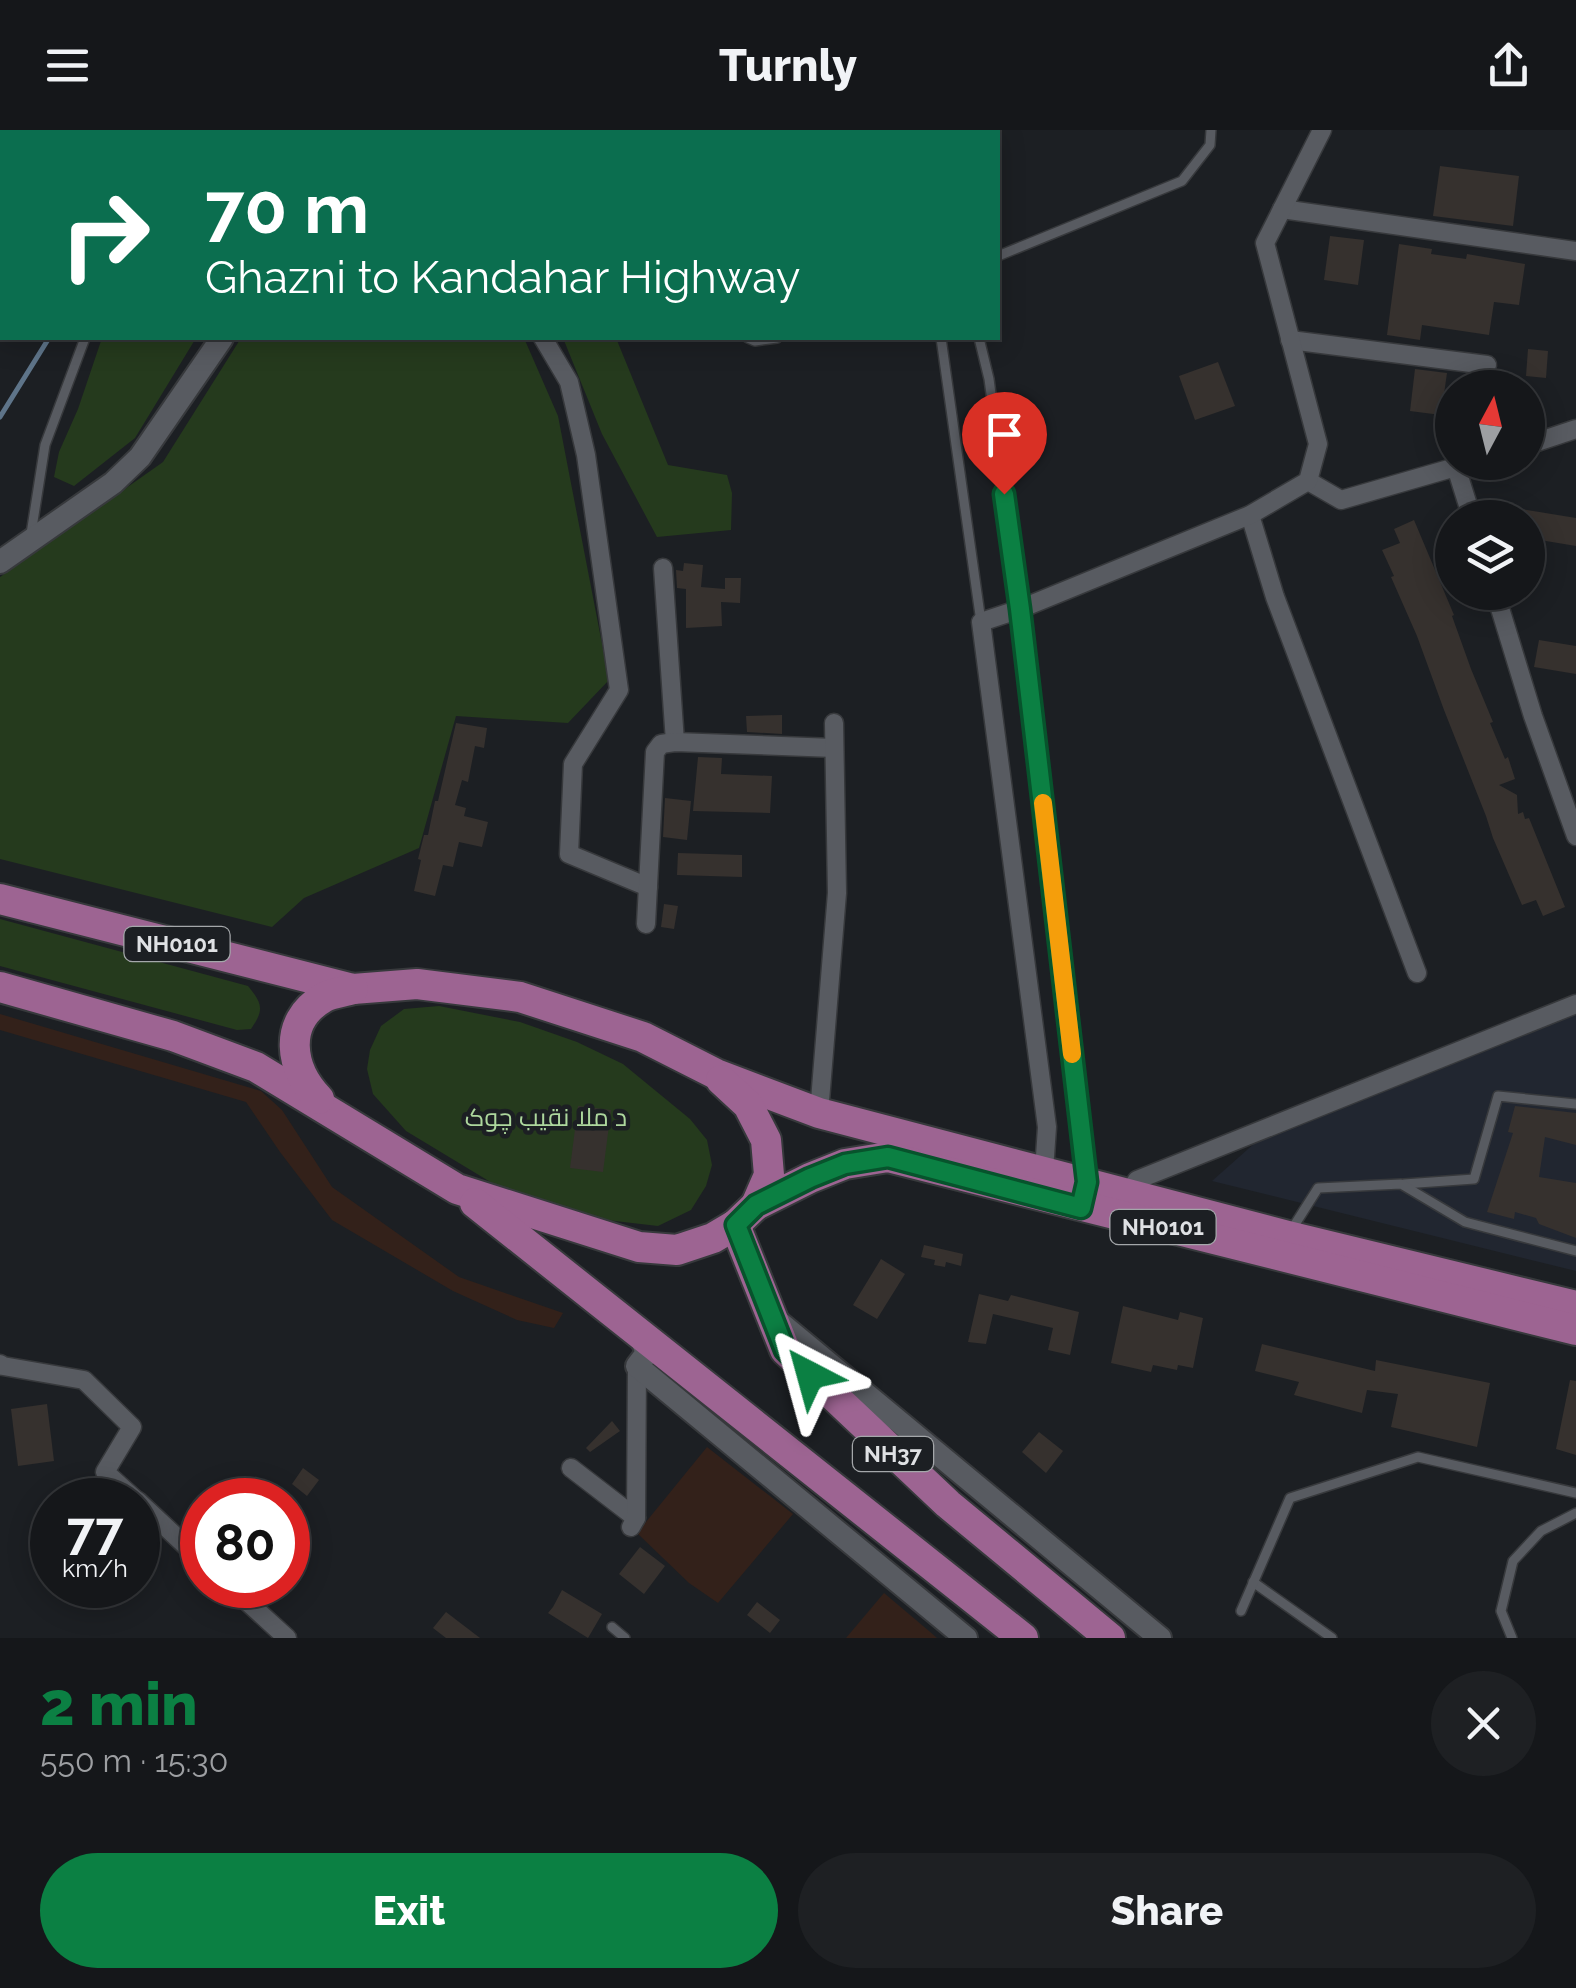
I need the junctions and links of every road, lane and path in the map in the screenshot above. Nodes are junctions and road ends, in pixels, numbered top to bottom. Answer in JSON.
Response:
{"nodes":[{"id":1,"x":1211,"y":130,"type":"edge"},
{"id":2,"x":1322,"y":130,"type":"edge"},
{"id":3,"x":1282,"y":210,"type":"junction"},
{"id":4,"x":1576,"y":251,"type":"edge"},
{"id":5,"x":1000,"y":255,"type":"edge"},
{"id":6,"x":84,"y":340,"type":"edge"},
{"id":7,"x":221,"y":340,"type":"edge"},
{"id":8,"x":543,"y":340,"type":"edge"},
{"id":9,"x":941,"y":340,"type":"edge"},
{"id":10,"x":979,"y":340,"type":"edge"},
{"id":11,"x":1290,"y":340,"type":"junction"},
{"id":12,"x":1487,"y":364,"type":"dead end"},
{"id":13,"x":1576,"y":429,"type":"edge"},
{"id":14,"x":1545,"y":439,"type":"edge"},
{"id":15,"x":1435,"y":473,"type":"edge"},
{"id":16,"x":1308,"y":480,"type":"junction"},
{"id":17,"x":1250,"y":515,"type":"junction"},
{"id":18,"x":30,"y":541,"type":"junction"},
{"id":19,"x":0,"y":562,"type":"edge"},
{"id":20,"x":663,"y":568,"type":"dead end"},
{"id":21,"x":1020,"y":609,"type":"junction"},
{"id":22,"x":1501,"y":610,"type":"edge"},
{"id":23,"x":981,"y":622,"type":"junction"},
{"id":24,"x":834,"y":723,"type":"dead end"},
{"id":25,"x":675,"y":742,"type":"junction"},
{"id":26,"x":834,"y":748,"type":"junction"},
{"id":27,"x":1576,"y":836,"type":"edge"},
{"id":28,"x":648,"y":887,"type":"junction"},
{"id":29,"x":0,"y":899,"type":"edge"},
{"id":30,"x":646,"y":924,"type":"dead end"},
{"id":31,"x":1416,"y":973,"type":"dead end"},
{"id":32,"x":0,"y":987,"type":"edge"},
{"id":33,"x":353,"y":990,"type":"junction"},
{"id":34,"x":1576,"y":1004,"type":"edge"},
{"id":35,"x":716,"y":1074,"type":"junction"},
{"id":36,"x":1576,"y":1104,"type":"edge"},
{"id":37,"x":819,"y":1113,"type":"junction"},
{"id":38,"x":333,"y":1114,"type":"junction"},
{"id":39,"x":1044,"y":1172,"type":"junction"},
{"id":40,"x":1401,"y":1184,"type":"junction"},
{"id":41,"x":457,"y":1189,"type":"junction"},
{"id":42,"x":1128,"y":1193,"type":"junction"},
{"id":43,"x":1084,"y":1194,"type":"junction"},
{"id":44,"x":746,"y":1215,"type":"junction"},
{"id":45,"x":1288,"y":1236,"type":"junction"},
{"id":46,"x":1576,"y":1250,"type":"edge"},
{"id":47,"x":1576,"y":1306,"type":"edge"},
{"id":48,"x":771,"y":1315,"type":"junction"},
{"id":49,"x":638,"y":1330,"type":"junction"},
{"id":50,"x":1576,"y":1330,"type":"edge"},
{"id":51,"x":0,"y":1364,"type":"edge"},
{"id":52,"x":636,"y":1366,"type":"junction"},
{"id":53,"x":571,"y":1468,"type":"dead end"},
{"id":54,"x":112,"y":1478,"type":"edge"},
{"id":55,"x":1576,"y":1493,"type":"edge"},
{"id":56,"x":1576,"y":1512,"type":"edge"},
{"id":57,"x":160,"y":1522,"type":"edge"},
{"id":58,"x":180,"y":1541,"type":"edge"},
{"id":59,"x":1253,"y":1582,"type":"junction"},
{"id":60,"x":254,"y":1608,"type":"edge"},
{"id":61,"x":1241,"y":1610,"type":"dead end"},
{"id":62,"x":612,"y":1627,"type":"dead end"},
{"id":63,"x":286,"y":1638,"type":"edge"},
{"id":64,"x":626,"y":1638,"type":"edge"},
{"id":65,"x":966,"y":1638,"type":"edge"},
{"id":66,"x":1023,"y":1638,"type":"edge"},
{"id":67,"x":1110,"y":1638,"type":"edge"},
{"id":68,"x":1160,"y":1638,"type":"edge"},
{"id":69,"x":1332,"y":1638,"type":"edge"},
{"id":70,"x":1512,"y":1638,"type":"edge"}],
"edges":[{"from":1,"to":5,"type":"lane"},
{"from":2,"to":3,"type":"street"},
{"from":3,"to":4,"type":"street"},
{"from":3,"to":11,"type":"street"},
{"from":6,"to":18,"type":"lane"},
{"from":7,"to":18,"type":"street"},
{"from":8,"to":28,"type":"street"},
{"from":9,"to":23,"type":"lane"},
{"from":10,"to":21,"type":"lane"},
{"from":11,"to":12,"type":"street"},
{"from":11,"to":16,"type":"street"},
{"from":13,"to":14,"type":"street"},
{"from":15,"to":16,"type":"street"},
{"from":16,"to":17,"type":"street"},
{"from":17,"to":21,"type":"street"},
{"from":17,"to":31,"type":"street"},
{"from":18,"to":19,"type":"street"},
{"from":20,"to":25,"type":"street"},
{"from":21,"to":23,"type":"street"},
{"from":21,"to":43,"type":"street"},
{"from":22,"to":27,"type":"street"},
{"from":23,"to":39,"type":"street"},
{"from":24,"to":26,"type":"street"},
{"from":25,"to":26,"type":"street"},
{"from":25,"to":28,"type":"street"},
{"from":26,"to":37,"type":"street"},
{"from":28,"to":30,"type":"street"},
{"from":29,"to":33,"type":"highway","number":"NH0101"},
{"from":32,"to":38,"type":"highway","number":"NH0101"},
{"from":33,"to":35,"type":"highway","number":"NH0101"},
{"from":33,"to":38,"type":"highway","number":"NH0101"},
{"from":34,"to":42,"type":"street"},
{"from":35,"to":37,"type":"highway","number":"NH0101"},
{"from":35,"to":44,"type":"highway","number":"NH0101"},
{"from":36,"to":40,"type":"lane"},
{"from":37,"to":39,"type":"highway","number":"NH0101"},
{"from":38,"to":41,"type":"highway","number":"NH0101"},
{"from":39,"to":43,"type":"highway","number":"NH0101"},
{"from":40,"to":45,"type":"lane"},
{"from":40,"to":46,"type":"lane"},
{"from":41,"to":44,"type":"highway","number":"NH0101"},
{"from":41,"to":49,"type":"highway","number":"NH37"},
{"from":42,"to":43,"type":"highway","number":"NH0101"},
{"from":42,"to":45,"type":"highway","number":"NH0101"},
{"from":43,"to":44,"type":"highway","number":"NH0101"},
{"from":43,"to":50,"type":"highway","number":"NH0101"},
{"from":44,"to":48,"type":"highway","number":"NH37"},
{"from":45,"to":47,"type":"highway","number":"NH0101"},
{"from":48,"to":67,"type":"highway","number":"NH37"},
{"from":48,"to":68,"type":"street"},
{"from":49,"to":52,"type":"street"},
{"from":49,"to":66,"type":"highway","number":"NH37"},
{"from":51,"to":54,"type":"street"},
{"from":52,"to":53,"type":"street"},
{"from":52,"to":65,"type":"street"},
{"from":55,"to":59,"type":"lane"},
{"from":56,"to":70,"type":"lane"},
{"from":57,"to":58,"type":"street"},
{"from":59,"to":61,"type":"lane"},
{"from":59,"to":69,"type":"lane"},
{"from":60,"to":63,"type":"street"},
{"from":62,"to":64,"type":"lane"}]}
